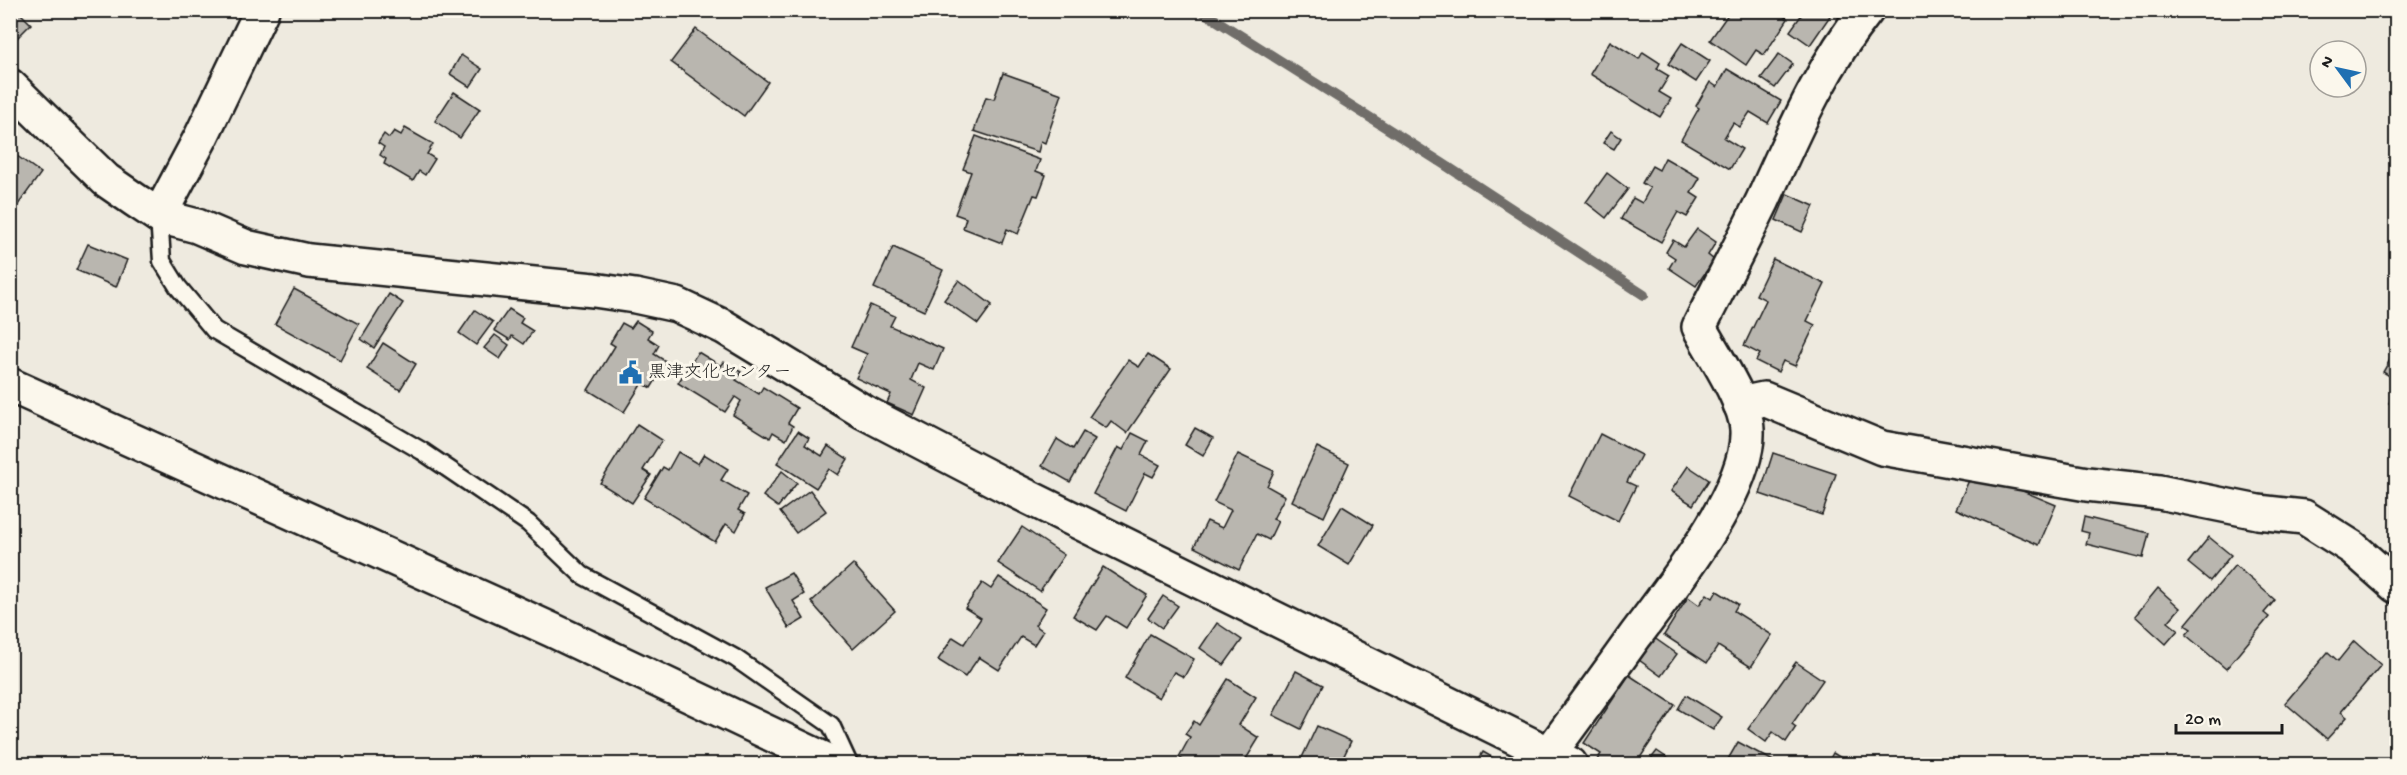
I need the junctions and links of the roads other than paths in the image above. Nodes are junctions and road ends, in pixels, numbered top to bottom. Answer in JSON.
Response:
{"nodes":[{"id":1,"x":262,"y":10,"type":"edge"},
{"id":2,"x":1866,"y":10,"type":"edge"},
{"id":3,"x":10,"y":86,"type":"edge"},
{"id":4,"x":159,"y":216,"type":"junction"},
{"id":5,"x":10,"y":385,"type":"edge"},
{"id":6,"x":1740,"y":404,"type":"junction"},
{"id":7,"x":2397,"y":586,"type":"edge"},
{"id":8,"x":1559,"y":759,"type":"edge"},
{"id":9,"x":834,"y":765,"type":"edge"},
{"id":10,"x":849,"y":765,"type":"edge"}],
"edges":[{"from":1,"to":4,"type":"street"},
{"from":2,"to":6,"type":"street"},
{"from":3,"to":4,"type":"street"},
{"from":4,"to":8,"type":"street"},
{"from":4,"to":10,"type":"lane"},
{"from":5,"to":9,"type":"street"},
{"from":6,"to":7,"type":"street"},
{"from":6,"to":8,"type":"street"}]}
